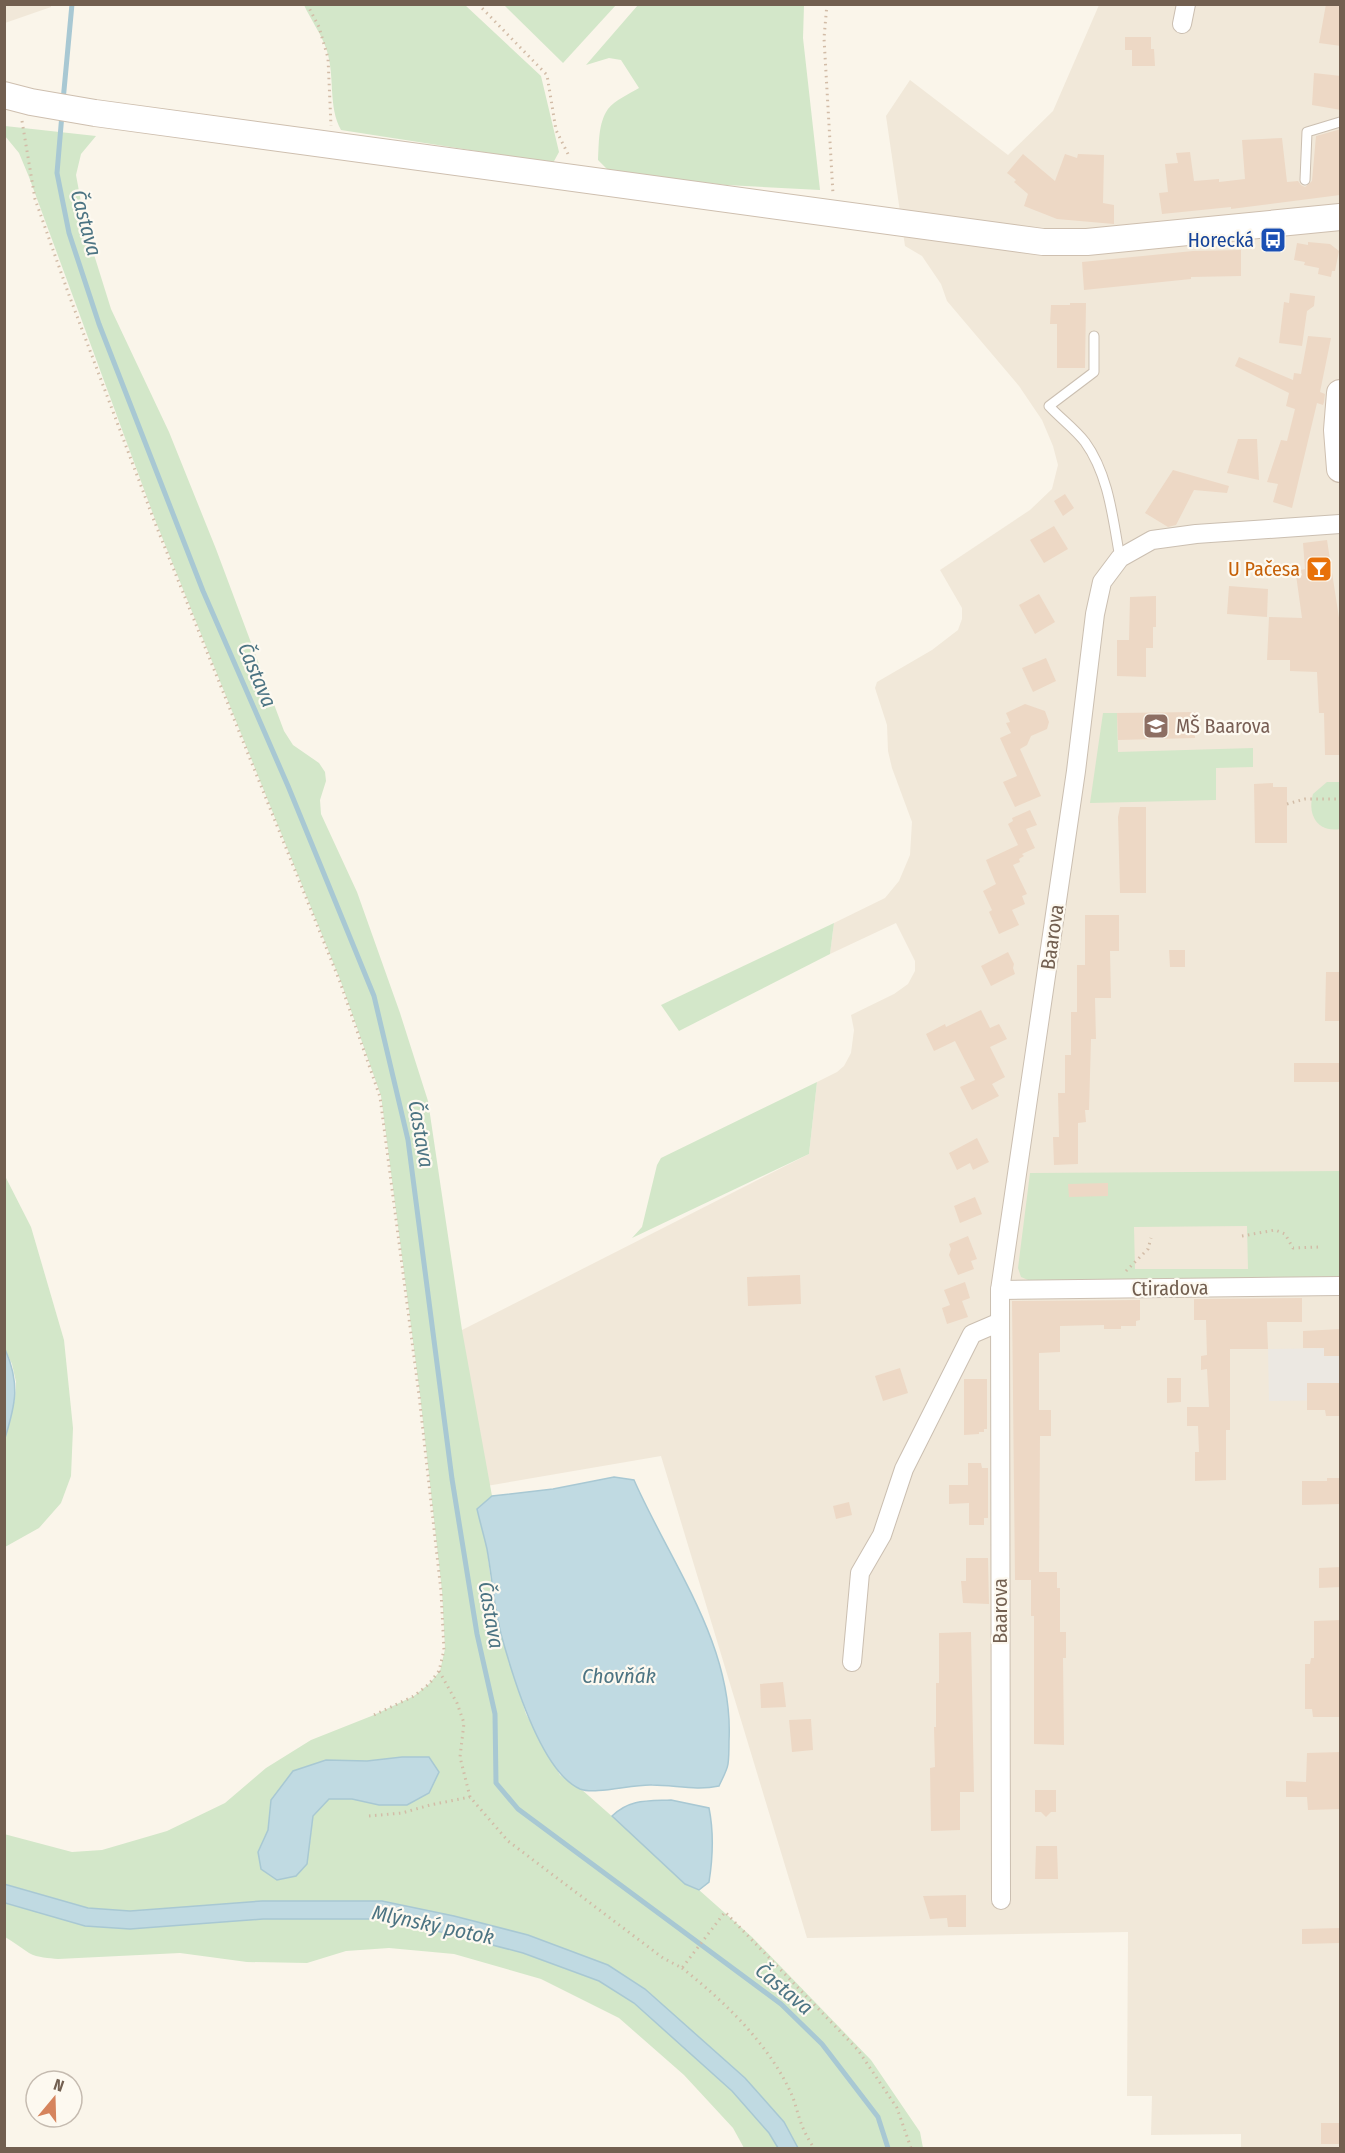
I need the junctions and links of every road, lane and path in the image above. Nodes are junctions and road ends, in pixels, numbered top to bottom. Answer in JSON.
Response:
{"nodes":[{"id":1,"x":307,"y":4,"type":"edge"},
{"id":2,"x":478,"y":4,"type":"edge"},
{"id":3,"x":827,"y":4,"type":"edge"},
{"id":4,"x":1186,"y":4,"type":"edge"},
{"id":5,"x":1182,"y":24,"type":"dead end"},
{"id":6,"x":18,"y":99,"type":"edge"},
{"id":7,"x":1341,"y":122,"type":"edge"},
{"id":8,"x":332,"y":146,"type":"junction"},
{"id":9,"x":582,"y":179,"type":"junction"},
{"id":10,"x":1305,"y":180,"type":"dead end"},
{"id":11,"x":828,"y":213,"type":"junction"},
{"id":12,"x":1341,"y":217,"type":"edge"},
{"id":13,"x":1094,"y":336,"type":"dead end"},
{"id":14,"x":1341,"y":393,"type":"edge"},
{"id":15,"x":1341,"y":469,"type":"edge"},
{"id":16,"x":1341,"y":524,"type":"edge"},
{"id":17,"x":1120,"y":558,"type":"junction"},
{"id":18,"x":1341,"y":799,"type":"edge"},
{"id":19,"x":1287,"y":804,"type":"dead end"},
{"id":20,"x":1242,"y":1236,"type":"dead end"},
{"id":21,"x":1151,"y":1238,"type":"dead end"},
{"id":22,"x":1320,"y":1247,"type":"dead end"},
{"id":23,"x":1341,"y":1286,"type":"edge"},
{"id":24,"x":1113,"y":1289,"type":"junction"},
{"id":25,"x":1000,"y":1290,"type":"junction"},
{"id":26,"x":1000,"y":1322,"type":"junction"},
{"id":27,"x":852,"y":1662,"type":"dead end"},
{"id":28,"x":440,"y":1671,"type":"junction"},
{"id":29,"x":374,"y":1715,"type":"dead end"},
{"id":30,"x":470,"y":1797,"type":"junction"},
{"id":31,"x":369,"y":1816,"type":"dead end"},
{"id":32,"x":1000,"y":1900,"type":"dead end"},
{"id":33,"x":682,"y":1968,"type":"junction"},
{"id":34,"x":814,"y":2148,"type":"edge"},
{"id":35,"x":911,"y":2148,"type":"edge"}],
"edges":[{"from":1,"to":8,"type":"path"},
{"from":2,"to":9,"type":"path"},
{"from":3,"to":11,"type":"path"},
{"from":4,"to":5,"type":"street"},
{"from":6,"to":8,"type":"street"},
{"from":6,"to":28,"type":"path"},
{"from":7,"to":10,"type":"lane"},
{"from":8,"to":9,"type":"street"},
{"from":9,"to":11,"type":"street"},
{"from":11,"to":12,"type":"street"},
{"from":13,"to":17,"type":"lane"},
{"from":14,"to":15,"type":"street"},
{"from":16,"to":17,"type":"street","name":"Baarova"},
{"from":17,"to":25,"type":"street","name":"Baarova"},
{"from":18,"to":19,"type":"path"},
{"from":20,"to":22,"type":"path"},
{"from":21,"to":24,"type":"path"},
{"from":23,"to":24,"type":"street","name":"Ctiradova"},
{"from":24,"to":25,"type":"street","name":"Ctiradova"},
{"from":25,"to":26,"type":"street","name":"Baarova"},
{"from":26,"to":27,"type":"street"},
{"from":26,"to":32,"type":"street","name":"Baarova"},
{"from":28,"to":29,"type":"path"},
{"from":28,"to":30,"type":"path"},
{"from":30,"to":31,"type":"path"},
{"from":30,"to":33,"type":"path"},
{"from":33,"to":34,"type":"path"},
{"from":33,"to":35,"type":"path"}]}
